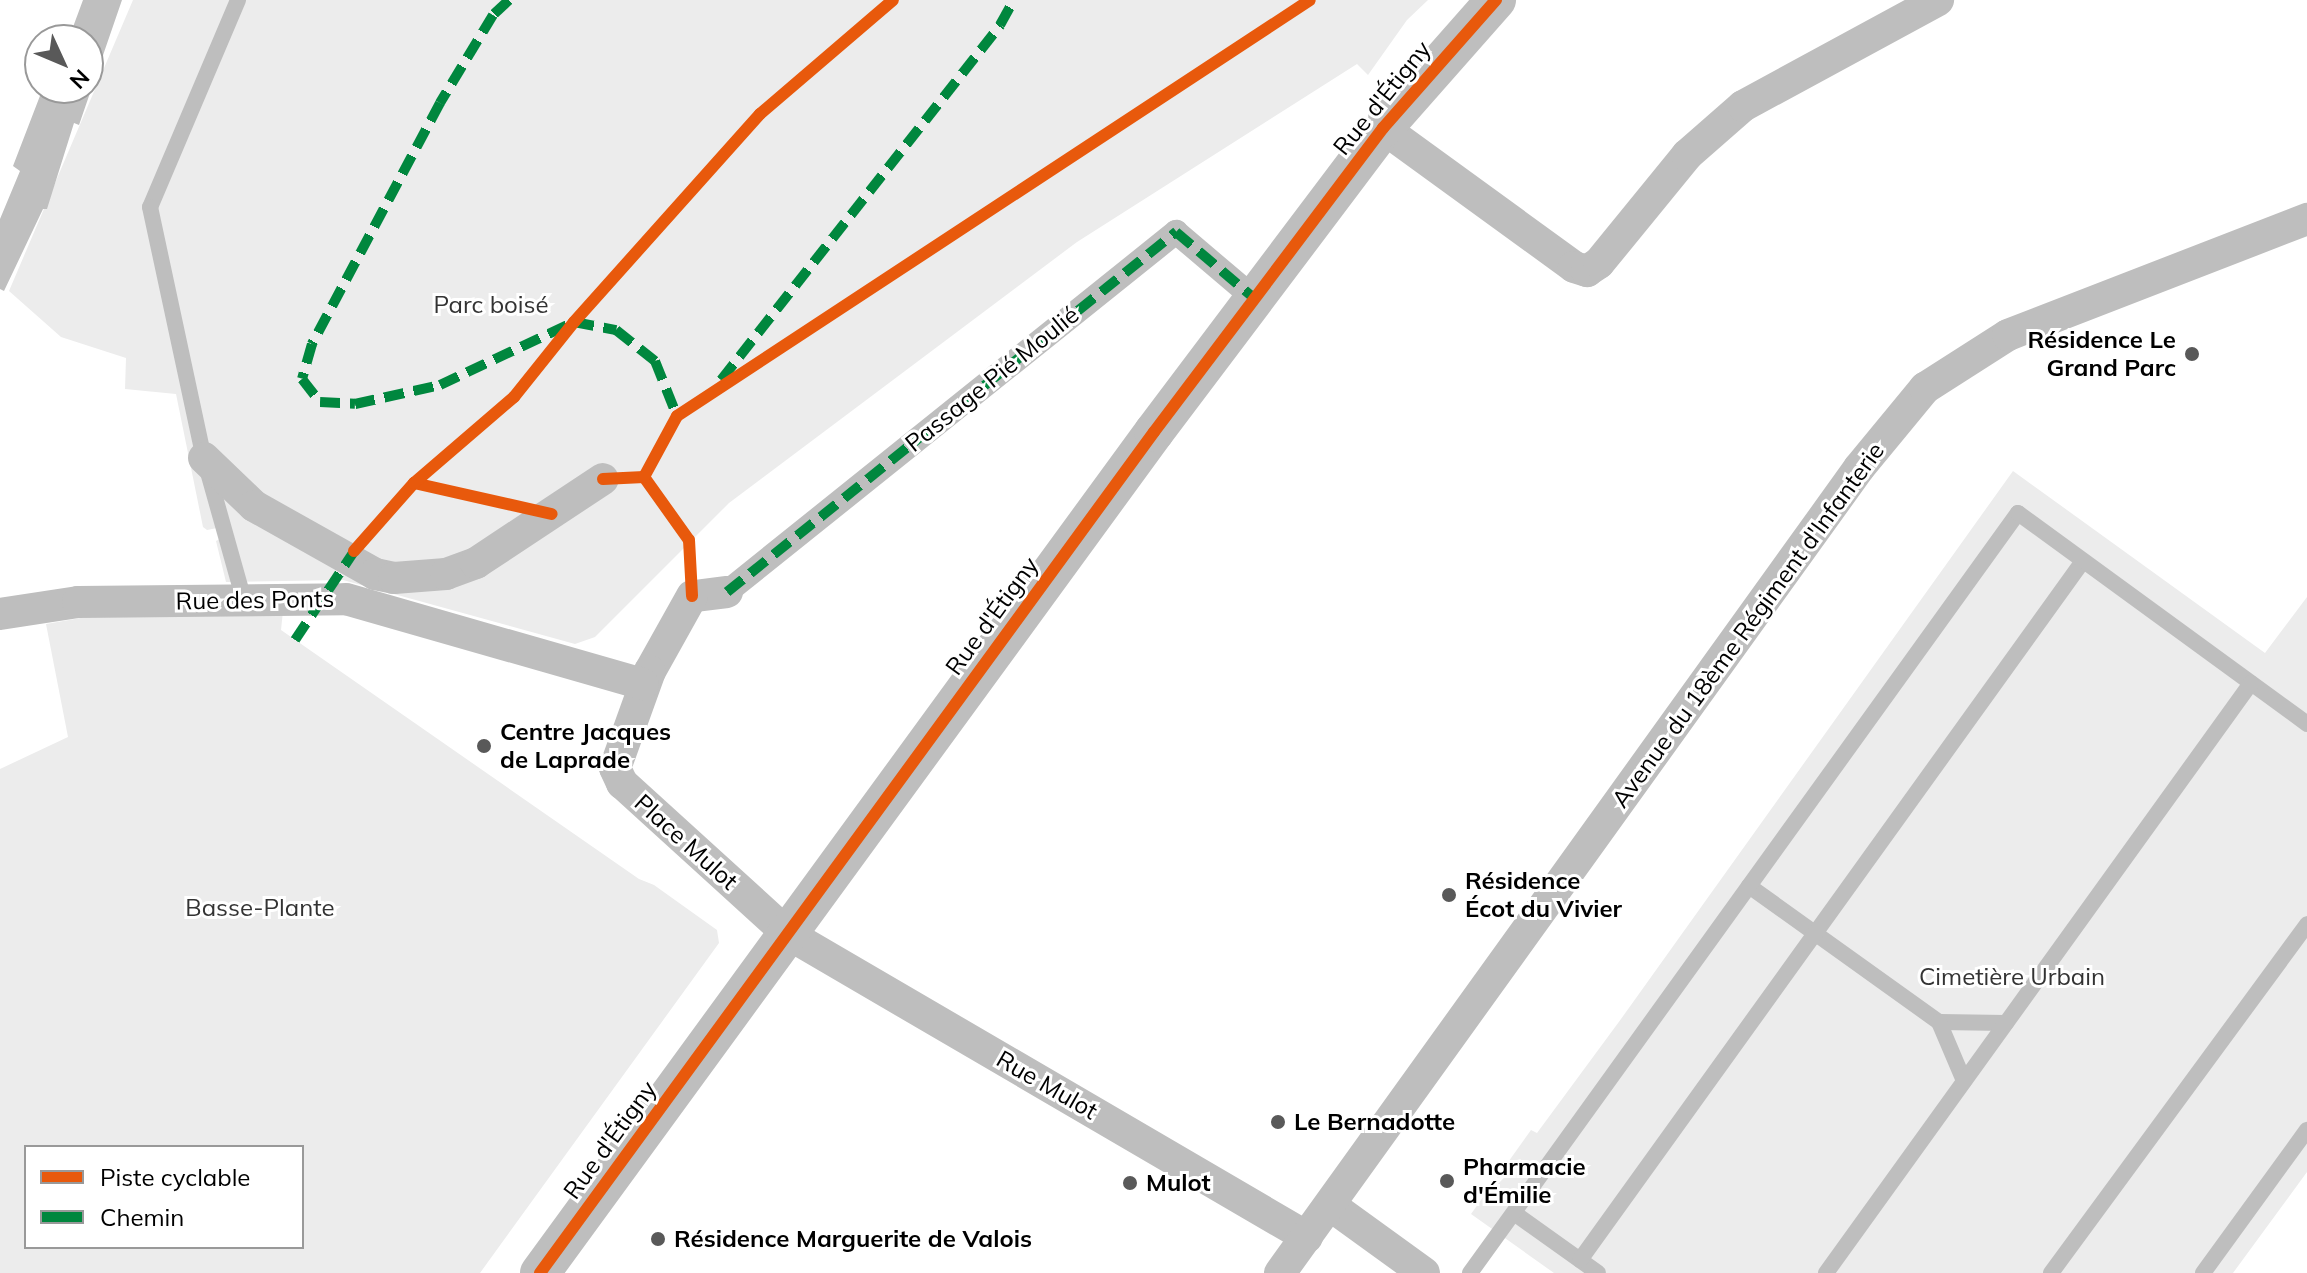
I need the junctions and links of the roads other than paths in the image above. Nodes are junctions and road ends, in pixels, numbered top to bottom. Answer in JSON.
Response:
{"nodes":[{"id":1,"x":238,"y":0,"type":"edge"},
{"id":2,"x":1496,"y":0,"type":"edge"},
{"id":3,"x":1938,"y":0,"type":"edge"},
{"id":4,"x":1383,"y":128,"type":"junction"},
{"id":5,"x":2307,"y":219,"type":"edge"},
{"id":6,"x":1255,"y":299,"type":"junction"},
{"id":7,"x":204,"y":458,"type":"junction"},
{"id":8,"x":603,"y":479,"type":"dead end"},
{"id":9,"x":2083,"y":561,"type":"junction"},
{"id":10,"x":727,"y":592,"type":"joint"},
{"id":11,"x":244,"y":600,"type":"junction"},
{"id":12,"x":0,"y":614,"type":"edge"},
{"id":13,"x":2251,"y":683,"type":"junction"},
{"id":14,"x":643,"y":684,"type":"junction"},
{"id":15,"x":2307,"y":724,"type":"edge"},
{"id":16,"x":1749,"y":886,"type":"junction"},
{"id":17,"x":2307,"y":924,"type":"edge"},
{"id":18,"x":788,"y":934,"type":"junction"},
{"id":19,"x":1815,"y":934,"type":"junction"},
{"id":20,"x":1939,"y":1022,"type":"junction"},
{"id":21,"x":2006,"y":1023,"type":"junction"},
{"id":22,"x":1964,"y":1081,"type":"junction"},
{"id":23,"x":2307,"y":1130,"type":"edge"},
{"id":24,"x":1330,"y":1205,"type":"junction"},
{"id":25,"x":1514,"y":1213,"type":"junction"},
{"id":26,"x":1307,"y":1237,"type":"junction"},
{"id":27,"x":1580,"y":1260,"type":"junction"},
{"id":28,"x":540,"y":1273,"type":"edge"},
{"id":29,"x":1280,"y":1273,"type":"edge"},
{"id":30,"x":1424,"y":1273,"type":"edge"},
{"id":31,"x":1470,"y":1273,"type":"edge"},
{"id":32,"x":1598,"y":1273,"type":"edge"},
{"id":33,"x":1826,"y":1273,"type":"edge"},
{"id":34,"x":2051,"y":1273,"type":"edge"},
{"id":35,"x":2203,"y":1273,"type":"edge"}],
"edges":[{"from":1,"to":7,"type":"lane"},
{"from":2,"to":4,"type":"street","name":"Rue d'Étigny"},
{"from":3,"to":4,"type":"street"},
{"from":4,"to":6,"type":"street","name":"Rue d'Étigny"},
{"from":5,"to":24,"type":"street","name":"Avenue du 18ème Régiment d'Infanterie"},
{"from":6,"to":10,"type":"street","name":"Passage Pié Moulié"},
{"from":6,"to":18,"type":"street","name":"Rue d'Étigny"},
{"from":7,"to":8,"type":"street"},
{"from":7,"to":11,"type":"lane"},
{"from":9,"to":13,"type":"lane"},
{"from":9,"to":16,"type":"lane"},
{"from":9,"to":19,"type":"lane"},
{"from":10,"to":14,"type":"street","name":"Place Mulot"},
{"from":11,"to":12,"type":"street","name":"Rue des Ponts"},
{"from":11,"to":14,"type":"street","name":"Rue des Ponts"},
{"from":13,"to":15,"type":"lane"},
{"from":13,"to":21,"type":"lane"},
{"from":14,"to":18,"type":"street","name":"Place Mulot"},
{"from":16,"to":19,"type":"lane"},
{"from":16,"to":25,"type":"lane"},
{"from":17,"to":34,"type":"lane"},
{"from":18,"to":26,"type":"street","name":"Rue Mulot"},
{"from":18,"to":28,"type":"street","name":"Rue d'Étigny"},
{"from":19,"to":20,"type":"lane"},
{"from":19,"to":27,"type":"lane"},
{"from":20,"to":21,"type":"lane"},
{"from":20,"to":22,"type":"lane"},
{"from":21,"to":22,"type":"lane"},
{"from":22,"to":33,"type":"lane"},
{"from":23,"to":35,"type":"lane"},
{"from":24,"to":26,"type":"street","name":"Avenue du 18ème Régiment d'Infanterie"},
{"from":24,"to":30,"type":"street"},
{"from":25,"to":27,"type":"lane"},
{"from":25,"to":31,"type":"lane"},
{"from":26,"to":29,"type":"street","name":"Avenue du 18ème Régiment d'Infanterie"},
{"from":27,"to":32,"type":"lane"}]}
